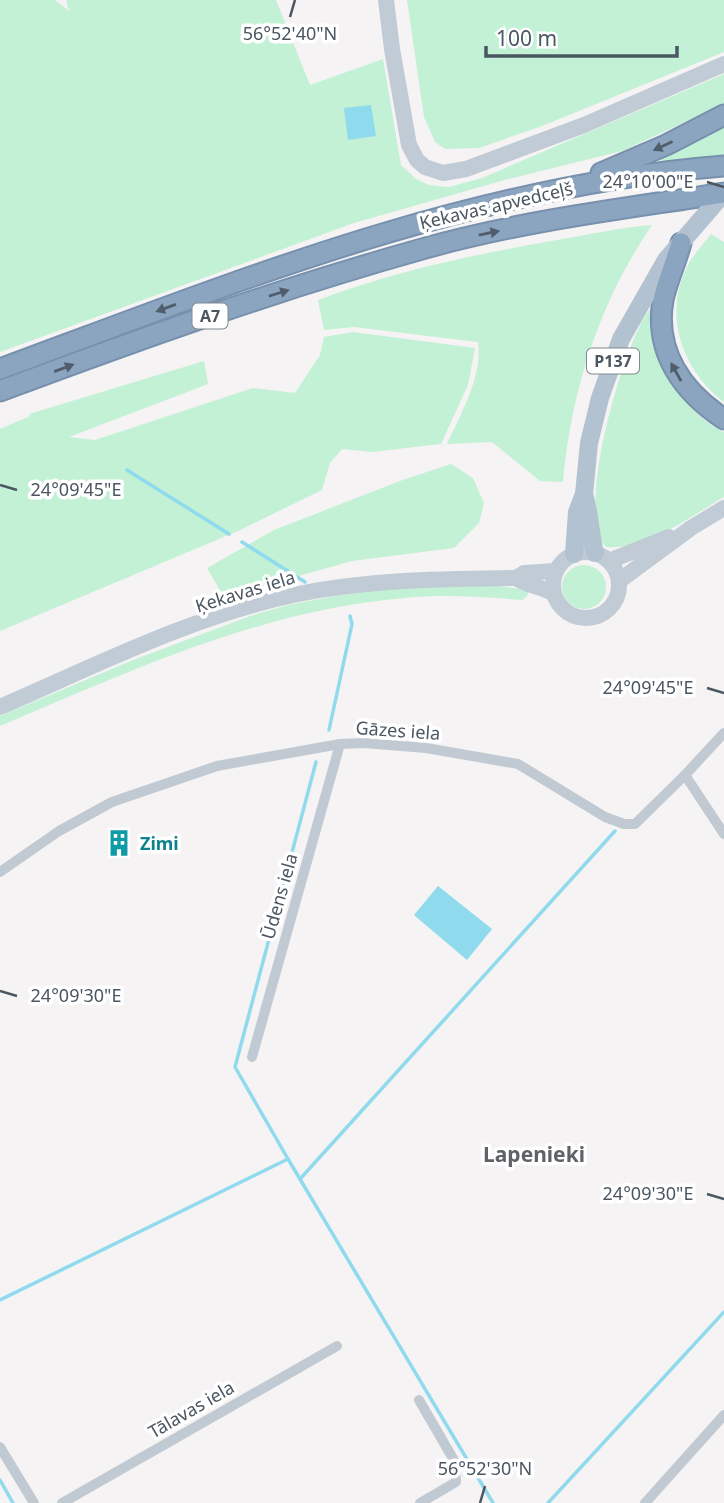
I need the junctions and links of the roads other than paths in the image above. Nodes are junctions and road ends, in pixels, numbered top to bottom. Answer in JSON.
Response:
{"nodes":[{"id":1,"x":386,"y":0,"type":"edge"},
{"id":2,"x":724,"y":64,"type":"edge"},
{"id":3,"x":724,"y":115,"type":"edge"},
{"id":4,"x":724,"y":166,"type":"edge"},
{"id":5,"x":562,"y":189,"type":"junction"},
{"id":6,"x":724,"y":193,"type":"edge"},
{"id":7,"x":681,"y":243,"type":"junction"},
{"id":8,"x":0,"y":369,"type":"edge"},
{"id":9,"x":0,"y":391,"type":"edge"},
{"id":10,"x":724,"y":419,"type":"edge"},
{"id":11,"x":584,"y":494,"type":"junction"},
{"id":12,"x":724,"y":508,"type":"edge"},
{"id":13,"x":691,"y":528,"type":"junction"},
{"id":14,"x":574,"y":554,"type":"junction"},
{"id":15,"x":602,"y":557,"type":"junction"},
{"id":16,"x":555,"y":571,"type":"junction"},
{"id":17,"x":516,"y":578,"type":"junction"},
{"id":18,"x":619,"y":582,"type":"junction"},
{"id":19,"x":554,"y":594,"type":"junction"},
{"id":20,"x":0,"y":707,"type":"edge"},
{"id":21,"x":724,"y":733,"type":"edge"},
{"id":22,"x":340,"y":744,"type":"junction"},
{"id":23,"x":685,"y":775,"type":"junction"},
{"id":24,"x":724,"y":834,"type":"edge"},
{"id":25,"x":0,"y":872,"type":"edge"},
{"id":26,"x":252,"y":1057,"type":"dead end"},
{"id":27,"x":337,"y":1346,"type":"dead end"},
{"id":28,"x":419,"y":1400,"type":"dead end"},
{"id":29,"x":724,"y":1415,"type":"edge"},
{"id":30,"x":0,"y":1447,"type":"edge"},
{"id":31,"x":34,"y":1503,"type":"edge"},
{"id":32,"x":62,"y":1503,"type":"edge"},
{"id":33,"x":420,"y":1503,"type":"edge"},
{"id":34,"x":645,"y":1503,"type":"edge"}],
"edges":[{"from":1,"to":2,"type":"main road"},
{"from":3,"to":5,"type":"highway","one_way":true},
{"from":4,"to":5,"type":"highway","name":"Ķekavas apvedceļš","number":"A7"},
{"from":5,"to":8,"type":"highway","name":"Ķekavas apvedceļš","number":"A7","one_way":true},
{"from":6,"to":7,"type":"main road","number":"P137"},
{"from":9,"to":6,"type":"highway","number":"A7","one_way":true},
{"from":10,"to":7,"type":"highway","one_way":true},
{"from":7,"to":11,"type":"main road","number":"P137"},
{"from":11,"to":14,"type":"main road","number":"P137"},
{"from":11,"to":15,"type":"main road","number":"P137"},
{"from":12,"to":13,"type":"main road"},
{"from":13,"to":15,"type":"main road"},
{"from":13,"to":18,"type":"main road","name":"Ķekavas iela"},
{"from":14,"to":15,"type":"main road"},
{"from":14,"to":16,"type":"main road"},
{"from":15,"to":18,"type":"main road"},
{"from":16,"to":17,"type":"main road","name":"Ķekavas iela"},
{"from":16,"to":19,"type":"main road"},
{"from":17,"to":19,"type":"main road","name":"Ķekavas iela"},
{"from":17,"to":20,"type":"main road","name":"Ķekavas iela"},
{"from":18,"to":19,"type":"main road","name":"Ķekavas iela"},
{"from":21,"to":23,"type":"street","name":"Gāzes iela"},
{"from":22,"to":23,"type":"street","name":"Gāzes iela"},
{"from":22,"to":25,"type":"street","name":"Gāzes iela"},
{"from":22,"to":26,"type":"street","name":"Ūdens iela"},
{"from":23,"to":24,"type":"street"},
{"from":27,"to":32,"type":"street","name":"Tālavas iela"},
{"from":28,"to":33,"type":"street"},
{"from":29,"to":34,"type":"street"},
{"from":30,"to":31,"type":"street"}]}
